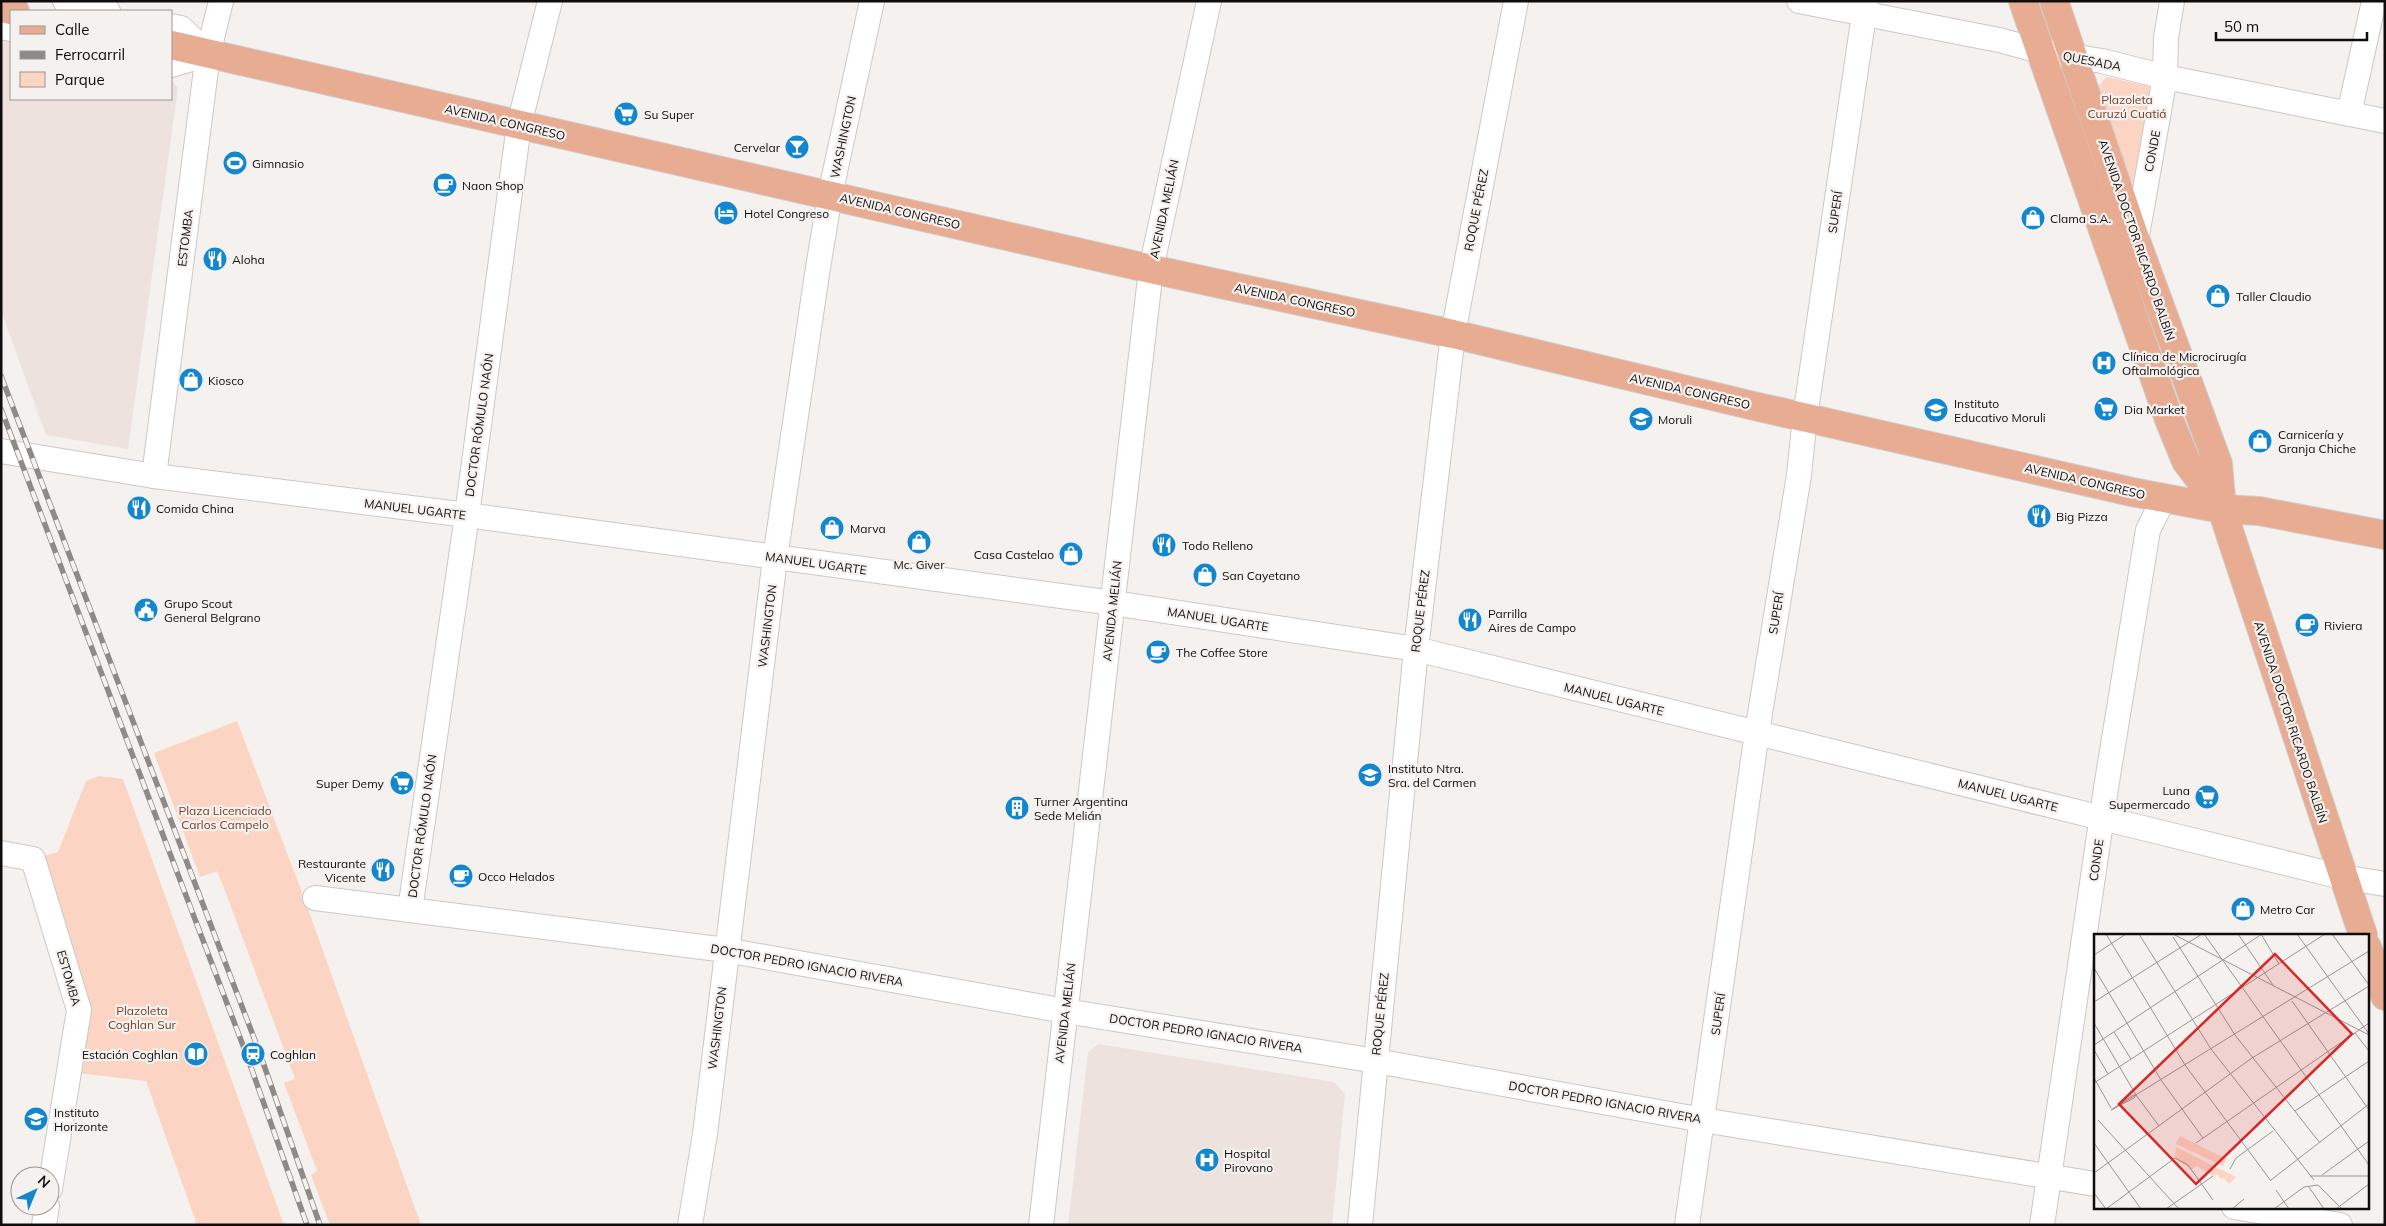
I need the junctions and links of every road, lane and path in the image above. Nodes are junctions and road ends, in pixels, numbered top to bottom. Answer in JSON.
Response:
{"nodes":[{"id":1,"x":65,"y":1,"type":"edge"},
{"id":2,"x":221,"y":1,"type":"edge"},
{"id":3,"x":550,"y":1,"type":"edge"},
{"id":4,"x":872,"y":1,"type":"edge"},
{"id":5,"x":1209,"y":1,"type":"edge"},
{"id":6,"x":1516,"y":1,"type":"edge"},
{"id":7,"x":1799,"y":1,"type":"edge"},
{"id":8,"x":2023,"y":1,"type":"edge"},
{"id":9,"x":2054,"y":1,"type":"edge"},
{"id":10,"x":2172,"y":1,"type":"edge"},
{"id":11,"x":2374,"y":1,"type":"edge"},
{"id":12,"x":1865,"y":8,"type":"edge"},
{"id":13,"x":104,"y":10,"type":"edge"},
{"id":14,"x":172,"y":26,"type":"edge"},
{"id":15,"x":172,"y":45,"type":"edge"},
{"id":16,"x":2040,"y":51,"type":"junction"},
{"id":17,"x":208,"y":54,"type":"junction"},
{"id":18,"x":2073,"y":57,"type":"junction"},
{"id":19,"x":172,"y":65,"type":"edge"},
{"id":20,"x":2165,"y":78,"type":"junction"},
{"id":21,"x":2349,"y":114,"type":"junction"},
{"id":22,"x":2385,"y":121,"type":"edge"},
{"id":23,"x":519,"y":125,"type":"junction"},
{"id":24,"x":830,"y":195,"type":"junction"},
{"id":25,"x":2136,"y":241,"type":"junction"},
{"id":26,"x":1151,"y":268,"type":"junction"},
{"id":27,"x":1453,"y":334,"type":"junction"},
{"id":28,"x":1805,"y":417,"type":"junction"},
{"id":29,"x":1,"y":451,"type":"edge"},
{"id":30,"x":2186,"y":461,"type":"junction"},
{"id":31,"x":154,"y":476,"type":"junction"},
{"id":32,"x":2164,"y":498,"type":"junction"},
{"id":33,"x":2222,"y":509,"type":"junction"},
{"id":34,"x":467,"y":516,"type":"junction"},
{"id":35,"x":2385,"y":535,"type":"edge"},
{"id":36,"x":775,"y":558,"type":"junction"},
{"id":37,"x":1113,"y":603,"type":"junction"},
{"id":38,"x":1416,"y":649,"type":"junction"},
{"id":39,"x":1757,"y":732,"type":"junction"},
{"id":40,"x":2102,"y":818,"type":"junction"},
{"id":41,"x":1,"y":854,"type":"edge"},
{"id":42,"x":2342,"y":877,"type":"junction"},
{"id":43,"x":2385,"y":884,"type":"edge"},
{"id":44,"x":314,"y":898,"type":"dead end"},
{"id":45,"x":410,"y":910,"type":"junction"},
{"id":46,"x":2363,"y":934,"type":"edge"},
{"id":47,"x":726,"y":950,"type":"junction"},
{"id":48,"x":2368,"y":950,"type":"edge"},
{"id":49,"x":2385,"y":996,"type":"edge"},
{"id":50,"x":1065,"y":1011,"type":"junction"},
{"id":51,"x":1376,"y":1061,"type":"junction"},
{"id":52,"x":1703,"y":1120,"type":"junction"},
{"id":53,"x":54,"y":1166,"type":"edge"},
{"id":54,"x":2049,"y":1176,"type":"junction"},
{"id":55,"x":2094,"y":1184,"type":"edge"},
{"id":56,"x":2240,"y":1208,"type":"edge"},
{"id":57,"x":690,"y":1225,"type":"edge"},
{"id":58,"x":1041,"y":1225,"type":"edge"},
{"id":59,"x":1360,"y":1225,"type":"edge"},
{"id":60,"x":1687,"y":1225,"type":"edge"},
{"id":61,"x":2042,"y":1225,"type":"edge"},
{"id":62,"x":2340,"y":1225,"type":"edge"}],
"edges":[{"from":1,"to":13,"type":"street"},
{"from":2,"to":17,"type":"street","name":"ESTOMBA"},
{"from":3,"to":23,"type":"street","name":"DOCTOR RÓMULO NAÓN"},
{"from":4,"to":24,"type":"street","name":"WASHINGTON"},
{"from":5,"to":26,"type":"street","name":"AVENIDA MELIÁN"},
{"from":6,"to":27,"type":"street","name":"ROQUE PÉREZ"},
{"from":7,"to":12,"type":"street","name":"QUESADA"},
{"from":8,"to":16,"type":"main road","name":"AVENIDA DOCTOR RICARDO BALBÍN"},
{"from":9,"to":18,"type":"main road","name":"AVENIDA DOCTOR RICARDO BALBÍN"},
{"from":10,"to":20,"type":"street","name":"CONDE"},
{"from":11,"to":21,"type":"street"},
{"from":12,"to":16,"type":"street","name":"QUESADA"},
{"from":12,"to":28,"type":"street","name":"SUPERÍ"},
{"from":14,"to":17,"type":"street"},
{"from":15,"to":17,"type":"main road","name":"AVENIDA CONGRESO"},
{"from":16,"to":18,"type":"street","name":"QUESADA"},
{"from":16,"to":30,"type":"main road","name":"AVENIDA DOCTOR RICARDO BALBÍN"},
{"from":17,"to":19,"type":"street","name":"AVENIDA CONGRESO"},
{"from":17,"to":23,"type":"main road","name":"AVENIDA CONGRESO"},
{"from":17,"to":31,"type":"street","name":"ESTOMBA"},
{"from":18,"to":20,"type":"street","name":"QUESADA"},
{"from":18,"to":25,"type":"main road","name":"AVENIDA DOCTOR RICARDO BALBÍN"},
{"from":20,"to":21,"type":"street","name":"QUESADA"},
{"from":20,"to":25,"type":"street","name":"CONDE"},
{"from":21,"to":22,"type":"street","name":"QUESADA"},
{"from":23,"to":24,"type":"main road","name":"AVENIDA CONGRESO"},
{"from":23,"to":34,"type":"street","name":"DOCTOR RÓMULO NAÓN"},
{"from":24,"to":26,"type":"main road","name":"AVENIDA CONGRESO"},
{"from":24,"to":36,"type":"street","name":"WASHINGTON"},
{"from":25,"to":33,"type":"main road","name":"AVENIDA DOCTOR RICARDO BALBÍN"},
{"from":26,"to":27,"type":"main road","name":"AVENIDA CONGRESO"},
{"from":26,"to":37,"type":"street","name":"AVENIDA MELIÁN"},
{"from":27,"to":28,"type":"main road","name":"AVENIDA CONGRESO"},
{"from":27,"to":38,"type":"street","name":"ROQUE PÉREZ"},
{"from":28,"to":32,"type":"main road","name":"AVENIDA CONGRESO"},
{"from":28,"to":39,"type":"street","name":"SUPERÍ"},
{"from":29,"to":31,"type":"street","name":"MANUEL UGARTE"},
{"from":30,"to":32,"type":"main road"},
{"from":30,"to":33,"type":"main road","name":"AVENIDA DOCTOR RICARDO BALBÍN"},
{"from":31,"to":34,"type":"street","name":"MANUEL UGARTE"},
{"from":32,"to":33,"type":"main road","name":"AVENIDA CONGRESO"},
{"from":32,"to":40,"type":"street","name":"CONDE"},
{"from":33,"to":35,"type":"main road","name":"AVENIDA CONGRESO"},
{"from":33,"to":42,"type":"main road","name":"AVENIDA DOCTOR RICARDO BALBÍN"},
{"from":34,"to":36,"type":"street","name":"MANUEL UGARTE"},
{"from":34,"to":45,"type":"street","name":"DOCTOR RÓMULO NAÓN"},
{"from":36,"to":37,"type":"street","name":"MANUEL UGARTE"},
{"from":36,"to":47,"type":"street","name":"WASHINGTON"},
{"from":37,"to":38,"type":"street","name":"MANUEL UGARTE"},
{"from":37,"to":50,"type":"street","name":"AVENIDA MELIÁN"},
{"from":38,"to":39,"type":"street","name":"MANUEL UGARTE"},
{"from":38,"to":51,"type":"street","name":"ROQUE PÉREZ"},
{"from":39,"to":40,"type":"street","name":"MANUEL UGARTE"},
{"from":39,"to":52,"type":"street","name":"SUPERÍ"},
{"from":40,"to":42,"type":"street","name":"MANUEL UGARTE"},
{"from":40,"to":54,"type":"street","name":"CONDE"},
{"from":41,"to":53,"type":"street","name":"ESTOMBA"},
{"from":42,"to":43,"type":"street","name":"MANUEL UGARTE"},
{"from":42,"to":46,"type":"main road","name":"AVENIDA DOCTOR RICARDO BALBÍN"},
{"from":44,"to":45,"type":"street","name":"DOCTOR PEDRO IGNACIO RIVERA"},
{"from":45,"to":47,"type":"street","name":"DOCTOR PEDRO IGNACIO RIVERA"},
{"from":47,"to":50,"type":"street","name":"DOCTOR PEDRO IGNACIO RIVERA"},
{"from":47,"to":57,"type":"street","name":"WASHINGTON"},
{"from":48,"to":49,"type":"main road"},
{"from":50,"to":51,"type":"street","name":"DOCTOR PEDRO IGNACIO RIVERA"},
{"from":50,"to":58,"type":"street","name":"AVENIDA MELIÁN"},
{"from":51,"to":52,"type":"street","name":"DOCTOR PEDRO IGNACIO RIVERA"},
{"from":51,"to":59,"type":"street","name":"ROQUE PÉREZ"},
{"from":52,"to":54,"type":"street","name":"DOCTOR PEDRO IGNACIO RIVERA"},
{"from":52,"to":60,"type":"street","name":"SUPERÍ"},
{"from":54,"to":55,"type":"street","name":"DOCTOR PEDRO IGNACIO RIVERA"},
{"from":54,"to":61,"type":"street","name":"CONDE"},
{"from":56,"to":62,"type":"street"}]}
